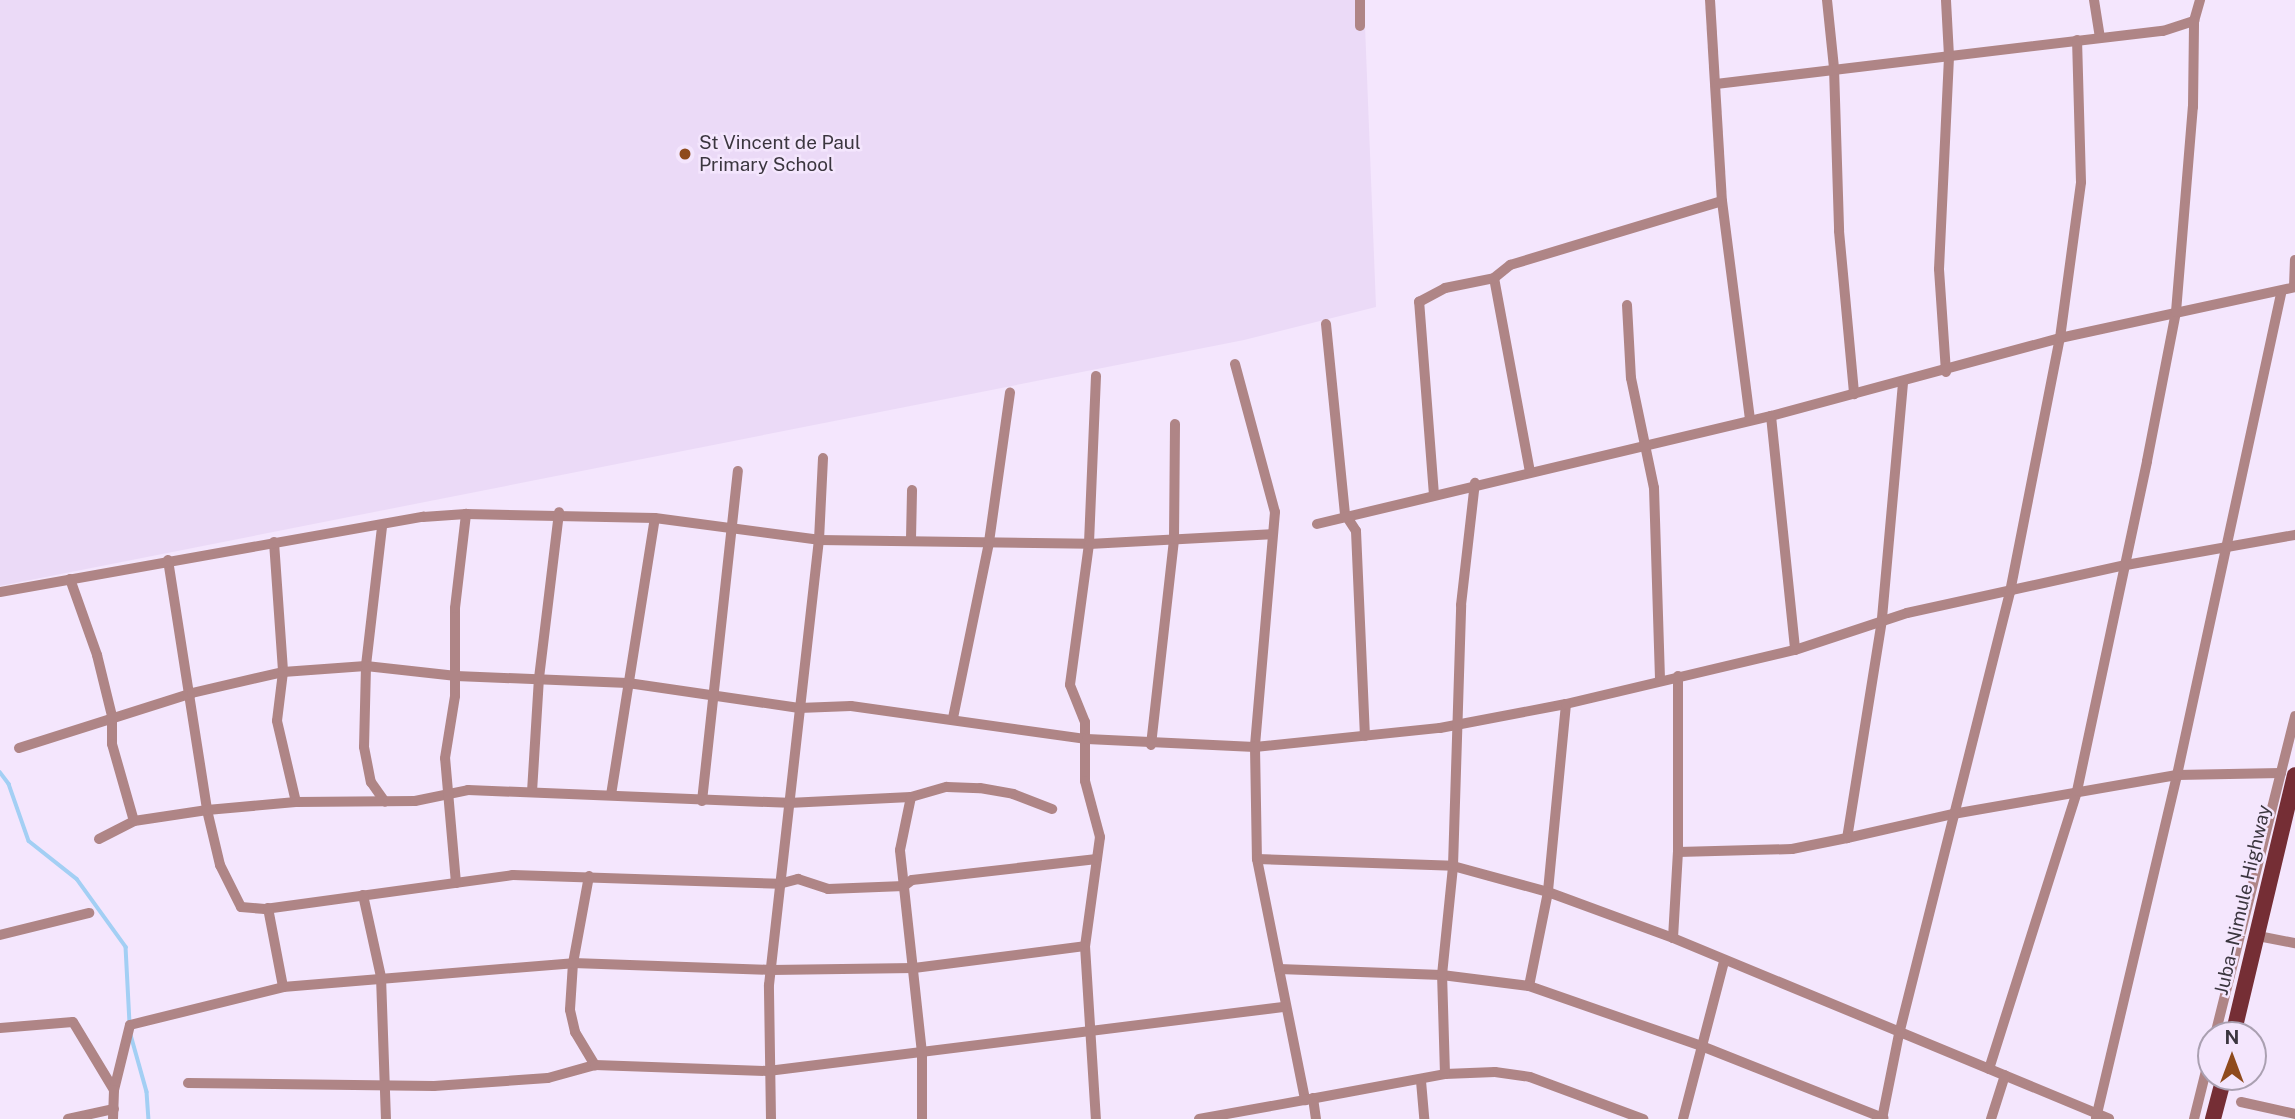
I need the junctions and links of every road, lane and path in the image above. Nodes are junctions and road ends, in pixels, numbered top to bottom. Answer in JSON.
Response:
{"nodes":[{"id":1,"x":1360,"y":0,"type":"edge"},
{"id":2,"x":1710,"y":0,"type":"edge"},
{"id":3,"x":1827,"y":0,"type":"edge"},
{"id":4,"x":1946,"y":0,"type":"edge"},
{"id":5,"x":2094,"y":0,"type":"edge"},
{"id":6,"x":2200,"y":0,"type":"edge"},
{"id":7,"x":2194,"y":21,"type":"junction"},
{"id":8,"x":1360,"y":26,"type":"dead end"},
{"id":9,"x":2100,"y":37,"type":"junction"},
{"id":10,"x":2077,"y":40,"type":"junction"},
{"id":11,"x":1950,"y":56,"type":"junction"},
{"id":12,"x":1834,"y":68,"type":"junction"},
{"id":13,"x":1716,"y":85,"type":"junction"},
{"id":14,"x":1722,"y":201,"type":"junction"},
{"id":15,"x":2295,"y":260,"type":"edge"},
{"id":16,"x":1494,"y":278,"type":"junction"},
{"id":17,"x":2295,"y":287,"type":"edge"},
{"id":18,"x":2282,"y":291,"type":"junction"},
{"id":19,"x":1627,"y":305,"type":"dead end"},
{"id":20,"x":2176,"y":312,"type":"junction"},
{"id":21,"x":1326,"y":324,"type":"dead end"},
{"id":22,"x":2060,"y":338,"type":"junction"},
{"id":23,"x":1235,"y":364,"type":"dead end"},
{"id":24,"x":1946,"y":372,"type":"junction"},
{"id":25,"x":1096,"y":376,"type":"dead end"},
{"id":26,"x":1903,"y":383,"type":"junction"},
{"id":27,"x":1010,"y":391,"type":"dead end"},
{"id":28,"x":1854,"y":394,"type":"junction"},
{"id":29,"x":1771,"y":416,"type":"junction"},
{"id":30,"x":1750,"y":420,"type":"junction"},
{"id":31,"x":1175,"y":424,"type":"dead end"},
{"id":32,"x":1648,"y":445,"type":"junction"},
{"id":33,"x":823,"y":458,"type":"dead end"},
{"id":34,"x":738,"y":471,"type":"dead end"},
{"id":35,"x":1530,"y":472,"type":"junction"},
{"id":36,"x":1475,"y":484,"type":"junction"},
{"id":37,"x":912,"y":490,"type":"dead end"},
{"id":38,"x":1434,"y":495,"type":"junction"},
{"id":39,"x":559,"y":512,"type":"junction"},
{"id":40,"x":466,"y":514,"type":"junction"},
{"id":41,"x":1345,"y":514,"type":"junction"},
{"id":42,"x":655,"y":518,"type":"junction"},
{"id":43,"x":1317,"y":524,"type":"dead end"},
{"id":44,"x":382,"y":527,"type":"junction"},
{"id":45,"x":735,"y":529,"type":"junction"},
{"id":46,"x":1271,"y":534,"type":"junction"},
{"id":47,"x":2295,"y":535,"type":"edge"},
{"id":48,"x":911,"y":539,"type":"junction"},
{"id":49,"x":1174,"y":539,"type":"junction"},
{"id":50,"x":819,"y":540,"type":"junction"},
{"id":51,"x":274,"y":542,"type":"junction"},
{"id":52,"x":989,"y":542,"type":"junction"},
{"id":53,"x":1089,"y":544,"type":"junction"},
{"id":54,"x":2228,"y":546,"type":"junction"},
{"id":55,"x":168,"y":560,"type":"junction"},
{"id":56,"x":2126,"y":565,"type":"junction"},
{"id":57,"x":70,"y":579,"type":"junction"},
{"id":58,"x":0,"y":592,"type":"edge"},
{"id":59,"x":2010,"y":592,"type":"junction"},
{"id":60,"x":1882,"y":620,"type":"junction"},
{"id":61,"x":1795,"y":650,"type":"junction"},
{"id":62,"x":366,"y":666,"type":"junction"},
{"id":63,"x":283,"y":672,"type":"junction"},
{"id":64,"x":456,"y":676,"type":"junction"},
{"id":65,"x":1678,"y":676,"type":"junction"},
{"id":66,"x":539,"y":678,"type":"junction"},
{"id":67,"x":1660,"y":680,"type":"junction"},
{"id":68,"x":628,"y":683,"type":"junction"},
{"id":69,"x":192,"y":693,"type":"junction"},
{"id":70,"x":710,"y":696,"type":"junction"},
{"id":71,"x":1566,"y":704,"type":"junction"},
{"id":72,"x":799,"y":708,"type":"junction"},
{"id":73,"x":112,"y":716,"type":"junction"},
{"id":74,"x":2295,"y":716,"type":"edge"},
{"id":75,"x":953,"y":718,"type":"junction"},
{"id":76,"x":1458,"y":725,"type":"junction"},
{"id":77,"x":1365,"y":736,"type":"junction"},
{"id":78,"x":1087,"y":739,"type":"junction"},
{"id":79,"x":1151,"y":744,"type":"junction"},
{"id":80,"x":1255,"y":747,"type":"junction"},
{"id":81,"x":19,"y":748,"type":"dead end"},
{"id":82,"x":2288,"y":774,"type":"edge"},
{"id":83,"x":2177,"y":775,"type":"junction"},
{"id":84,"x":2077,"y":791,"type":"junction"},
{"id":85,"x":532,"y":792,"type":"junction"},
{"id":86,"x":611,"y":795,"type":"junction"},
{"id":87,"x":911,"y":797,"type":"junction"},
{"id":88,"x":447,"y":798,"type":"junction"},
{"id":89,"x":702,"y":801,"type":"junction"},
{"id":90,"x":296,"y":802,"type":"junction"},
{"id":91,"x":385,"y":802,"type":"junction"},
{"id":92,"x":788,"y":803,"type":"junction"},
{"id":93,"x":1052,"y":809,"type":"dead end"},
{"id":94,"x":207,"y":810,"type":"junction"},
{"id":95,"x":1953,"y":814,"type":"junction"},
{"id":96,"x":134,"y":821,"type":"junction"},
{"id":97,"x":1847,"y":838,"type":"junction"},
{"id":98,"x":99,"y":839,"type":"dead end"},
{"id":99,"x":1678,"y":852,"type":"junction"},
{"id":100,"x":1097,"y":859,"type":"junction"},
{"id":101,"x":1257,"y":859,"type":"junction"},
{"id":102,"x":1453,"y":866,"type":"junction"},
{"id":103,"x":589,"y":876,"type":"junction"},
{"id":104,"x":456,"y":883,"type":"junction"},
{"id":105,"x":779,"y":884,"type":"junction"},
{"id":106,"x":904,"y":886,"type":"junction"},
{"id":107,"x":1548,"y":892,"type":"junction"},
{"id":108,"x":363,"y":895,"type":"junction"},
{"id":109,"x":268,"y":908,"type":"junction"},
{"id":110,"x":89,"y":913,"type":"dead end"},
{"id":111,"x":0,"y":935,"type":"edge"},
{"id":112,"x":2258,"y":936,"type":"junction"},
{"id":113,"x":1673,"y":938,"type":"junction"},
{"id":114,"x":2295,"y":943,"type":"edge"},
{"id":115,"x":1084,"y":946,"type":"junction"},
{"id":116,"x":1724,"y":961,"type":"junction"},
{"id":117,"x":573,"y":963,"type":"junction"},
{"id":118,"x":914,"y":968,"type":"junction"},
{"id":119,"x":1279,"y":969,"type":"junction"},
{"id":120,"x":771,"y":970,"type":"junction"},
{"id":121,"x":1442,"y":975,"type":"junction"},
{"id":122,"x":381,"y":977,"type":"junction"},
{"id":123,"x":1528,"y":986,"type":"junction"},
{"id":124,"x":283,"y":987,"type":"junction"},
{"id":125,"x":1283,"y":1007,"type":"junction"},
{"id":126,"x":2219,"y":1021,"type":"edge"},
{"id":127,"x":2237,"y":1021,"type":"edge"},
{"id":128,"x":0,"y":1028,"type":"edge"},
{"id":129,"x":1088,"y":1033,"type":"junction"},
{"id":130,"x":1899,"y":1034,"type":"junction"},
{"id":131,"x":1704,"y":1047,"type":"junction"},
{"id":132,"x":922,"y":1054,"type":"junction"},
{"id":133,"x":595,"y":1065,"type":"junction"},
{"id":134,"x":1989,"y":1069,"type":"junction"},
{"id":135,"x":768,"y":1071,"type":"junction"},
{"id":136,"x":1445,"y":1074,"type":"junction"},
{"id":137,"x":2005,"y":1075,"type":"junction"},
{"id":138,"x":1422,"y":1081,"type":"junction"},
{"id":139,"x":188,"y":1083,"type":"dead end"},
{"id":140,"x":385,"y":1087,"type":"junction"},
{"id":141,"x":114,"y":1090,"type":"junction"},
{"id":142,"x":2201,"y":1091,"type":"edge"},
{"id":143,"x":2220,"y":1091,"type":"edge"},
{"id":144,"x":1309,"y":1099,"type":"junction"},
{"id":145,"x":2241,"y":1102,"type":"dead end"},
{"id":146,"x":114,"y":1114,"type":"edge"},
{"id":147,"x":2295,"y":1114,"type":"edge"},
{"id":148,"x":2096,"y":1116,"type":"edge"},
{"id":149,"x":1882,"y":1118,"type":"edge"},
{"id":150,"x":68,"y":1119,"type":"edge"},
{"id":151,"x":386,"y":1119,"type":"edge"},
{"id":152,"x":771,"y":1119,"type":"edge"},
{"id":153,"x":922,"y":1119,"type":"edge"},
{"id":154,"x":1096,"y":1119,"type":"edge"},
{"id":155,"x":1199,"y":1119,"type":"edge"},
{"id":156,"x":1316,"y":1119,"type":"edge"},
{"id":157,"x":1424,"y":1119,"type":"edge"},
{"id":158,"x":1643,"y":1119,"type":"edge"},
{"id":159,"x":1683,"y":1119,"type":"edge"},
{"id":160,"x":1992,"y":1119,"type":"edge"},
{"id":161,"x":2109,"y":1119,"type":"edge"},
{"id":162,"x":2194,"y":1119,"type":"edge"},
{"id":163,"x":2213,"y":1119,"type":"edge"}],
"edges":[{"from":1,"to":8,"type":"street"},
{"from":2,"to":13,"type":"street"},
{"from":3,"to":12,"type":"street"},
{"from":4,"to":11,"type":"street"},
{"from":5,"to":9,"type":"street"},
{"from":6,"to":7,"type":"street"},
{"from":7,"to":9,"type":"street"},
{"from":7,"to":20,"type":"street"},
{"from":9,"to":10,"type":"street"},
{"from":10,"to":11,"type":"street"},
{"from":10,"to":22,"type":"street"},
{"from":11,"to":12,"type":"street"},
{"from":11,"to":24,"type":"street"},
{"from":12,"to":13,"type":"street"},
{"from":12,"to":28,"type":"street"},
{"from":13,"to":14,"type":"street"},
{"from":14,"to":16,"type":"street"},
{"from":14,"to":30,"type":"street"},
{"from":15,"to":17,"type":"street"},
{"from":16,"to":35,"type":"street"},
{"from":16,"to":38,"type":"street"},
{"from":17,"to":18,"type":"street"},
{"from":18,"to":20,"type":"street"},
{"from":18,"to":54,"type":"street"},
{"from":19,"to":32,"type":"street"},
{"from":20,"to":22,"type":"street"},
{"from":20,"to":56,"type":"street"},
{"from":21,"to":41,"type":"street"},
{"from":22,"to":24,"type":"street"},
{"from":22,"to":59,"type":"street"},
{"from":23,"to":46,"type":"street"},
{"from":24,"to":26,"type":"street"},
{"from":25,"to":53,"type":"street"},
{"from":26,"to":28,"type":"street"},
{"from":26,"to":60,"type":"street"},
{"from":27,"to":52,"type":"street"},
{"from":28,"to":29,"type":"street"},
{"from":29,"to":30,"type":"street"},
{"from":29,"to":61,"type":"street"},
{"from":30,"to":32,"type":"street"},
{"from":31,"to":49,"type":"street"},
{"from":32,"to":35,"type":"street"},
{"from":32,"to":67,"type":"street"},
{"from":33,"to":50,"type":"street"},
{"from":34,"to":45,"type":"street"},
{"from":35,"to":36,"type":"street"},
{"from":36,"to":38,"type":"street"},
{"from":36,"to":76,"type":"street"},
{"from":37,"to":48,"type":"street"},
{"from":38,"to":41,"type":"street"},
{"from":39,"to":40,"type":"street"},
{"from":39,"to":42,"type":"street"},
{"from":39,"to":66,"type":"street"},
{"from":40,"to":44,"type":"street"},
{"from":40,"to":64,"type":"street"},
{"from":41,"to":43,"type":"street"},
{"from":41,"to":77,"type":"street"},
{"from":42,"to":45,"type":"street"},
{"from":42,"to":68,"type":"street"},
{"from":44,"to":51,"type":"street"},
{"from":44,"to":62,"type":"street"},
{"from":45,"to":50,"type":"street"},
{"from":45,"to":70,"type":"street"},
{"from":46,"to":49,"type":"street"},
{"from":46,"to":80,"type":"street"},
{"from":47,"to":54,"type":"street"},
{"from":48,"to":50,"type":"street"},
{"from":48,"to":52,"type":"street"},
{"from":49,"to":53,"type":"street"},
{"from":49,"to":79,"type":"street"},
{"from":50,"to":72,"type":"street"},
{"from":51,"to":55,"type":"street"},
{"from":51,"to":63,"type":"street"},
{"from":52,"to":53,"type":"street"},
{"from":52,"to":75,"type":"street"},
{"from":53,"to":78,"type":"street"},
{"from":54,"to":56,"type":"street"},
{"from":54,"to":83,"type":"street"},
{"from":55,"to":57,"type":"street"},
{"from":55,"to":69,"type":"street"},
{"from":56,"to":59,"type":"street"},
{"from":56,"to":84,"type":"street"},
{"from":57,"to":58,"type":"street"},
{"from":57,"to":73,"type":"street"},
{"from":59,"to":60,"type":"street"},
{"from":59,"to":95,"type":"street"},
{"from":60,"to":61,"type":"street"},
{"from":60,"to":97,"type":"street"},
{"from":61,"to":65,"type":"street"},
{"from":62,"to":63,"type":"street"},
{"from":62,"to":64,"type":"street"},
{"from":62,"to":91,"type":"street"},
{"from":63,"to":69,"type":"street"},
{"from":63,"to":90,"type":"street"},
{"from":64,"to":66,"type":"street"},
{"from":64,"to":88,"type":"street"},
{"from":65,"to":67,"type":"street"},
{"from":65,"to":99,"type":"street"},
{"from":66,"to":68,"type":"street"},
{"from":66,"to":85,"type":"street"},
{"from":67,"to":71,"type":"street"},
{"from":68,"to":70,"type":"street"},
{"from":68,"to":86,"type":"street"},
{"from":69,"to":73,"type":"street"},
{"from":69,"to":94,"type":"street"},
{"from":70,"to":72,"type":"street"},
{"from":70,"to":89,"type":"street"},
{"from":71,"to":76,"type":"street"},
{"from":71,"to":107,"type":"street"},
{"from":72,"to":75,"type":"street"},
{"from":72,"to":92,"type":"street"},
{"from":73,"to":81,"type":"street"},
{"from":73,"to":96,"type":"street"},
{"from":74,"to":82,"type":"street"},
{"from":75,"to":78,"type":"street"},
{"from":76,"to":77,"type":"street"},
{"from":76,"to":102,"type":"street"},
{"from":77,"to":80,"type":"street"},
{"from":78,"to":79,"type":"street"},
{"from":78,"to":100,"type":"street"},
{"from":79,"to":80,"type":"street"},
{"from":80,"to":101,"type":"street"},
{"from":82,"to":83,"type":"street"},
{"from":82,"to":112,"type":"main road","name":"Juba–Nimule Highway"},
{"from":82,"to":126,"type":"street"},
{"from":83,"to":84,"type":"street"},
{"from":83,"to":148,"type":"street"},
{"from":84,"to":95,"type":"street"},
{"from":84,"to":134,"type":"street"},
{"from":85,"to":86,"type":"street"},
{"from":85,"to":88,"type":"street"},
{"from":86,"to":89,"type":"street"},
{"from":87,"to":92,"type":"street"},
{"from":87,"to":93,"type":"street"},
{"from":87,"to":106,"type":"street"},
{"from":88,"to":91,"type":"street"},
{"from":88,"to":104,"type":"street"},
{"from":89,"to":92,"type":"street"},
{"from":90,"to":91,"type":"street"},
{"from":90,"to":94,"type":"street"},
{"from":92,"to":105,"type":"street"},
{"from":94,"to":96,"type":"street"},
{"from":94,"to":109,"type":"street"},
{"from":95,"to":97,"type":"street"},
{"from":95,"to":130,"type":"street"},
{"from":96,"to":98,"type":"street"},
{"from":97,"to":99,"type":"street"},
{"from":99,"to":113,"type":"street"},
{"from":100,"to":106,"type":"street"},
{"from":100,"to":115,"type":"street"},
{"from":101,"to":102,"type":"street"},
{"from":101,"to":119,"type":"street"},
{"from":102,"to":107,"type":"street"},
{"from":102,"to":121,"type":"street"},
{"from":103,"to":104,"type":"street"},
{"from":103,"to":105,"type":"street"},
{"from":103,"to":117,"type":"street"},
{"from":104,"to":108,"type":"street"},
{"from":105,"to":106,"type":"street"},
{"from":105,"to":120,"type":"street"},
{"from":106,"to":118,"type":"street"},
{"from":107,"to":113,"type":"street"},
{"from":107,"to":123,"type":"street"},
{"from":108,"to":109,"type":"street"},
{"from":108,"to":122,"type":"street"},
{"from":109,"to":124,"type":"street"},
{"from":110,"to":111,"type":"street"},
{"from":112,"to":114,"type":"street"},
{"from":112,"to":127,"type":"main road","name":"Juba–Nimule Highway"},
{"from":113,"to":116,"type":"street"},
{"from":115,"to":118,"type":"street"},
{"from":115,"to":129,"type":"street"},
{"from":116,"to":130,"type":"street"},
{"from":116,"to":131,"type":"street"},
{"from":117,"to":120,"type":"street"},
{"from":117,"to":122,"type":"street"},
{"from":117,"to":133,"type":"street"},
{"from":118,"to":120,"type":"street"},
{"from":118,"to":132,"type":"street"},
{"from":119,"to":121,"type":"street"},
{"from":119,"to":125,"type":"street"},
{"from":120,"to":135,"type":"street"},
{"from":121,"to":123,"type":"street"},
{"from":121,"to":136,"type":"street"},
{"from":122,"to":124,"type":"street"},
{"from":122,"to":140,"type":"street"},
{"from":123,"to":131,"type":"street"},
{"from":124,"to":141,"type":"street"},
{"from":125,"to":129,"type":"street"},
{"from":125,"to":144,"type":"street"},
{"from":128,"to":141,"type":"street"},
{"from":129,"to":132,"type":"street"},
{"from":129,"to":154,"type":"street"},
{"from":130,"to":134,"type":"street"},
{"from":130,"to":149,"type":"street"},
{"from":131,"to":149,"type":"street"},
{"from":131,"to":159,"type":"street"},
{"from":132,"to":135,"type":"street"},
{"from":132,"to":153,"type":"street"},
{"from":133,"to":135,"type":"street"},
{"from":133,"to":140,"type":"street"},
{"from":134,"to":137,"type":"street"},
{"from":135,"to":152,"type":"street"},
{"from":136,"to":138,"type":"street"},
{"from":136,"to":158,"type":"street"},
{"from":137,"to":148,"type":"street"},
{"from":137,"to":160,"type":"street"},
{"from":138,"to":144,"type":"street"},
{"from":138,"to":157,"type":"street"},
{"from":139,"to":140,"type":"street"},
{"from":140,"to":151,"type":"street"},
{"from":141,"to":146,"type":"street"},
{"from":142,"to":162,"type":"street"},
{"from":143,"to":163,"type":"main road"},
{"from":144,"to":155,"type":"street"},
{"from":144,"to":156,"type":"street"},
{"from":145,"to":147,"type":"street"},
{"from":146,"to":150,"type":"street"},
{"from":148,"to":161,"type":"street"}]}
